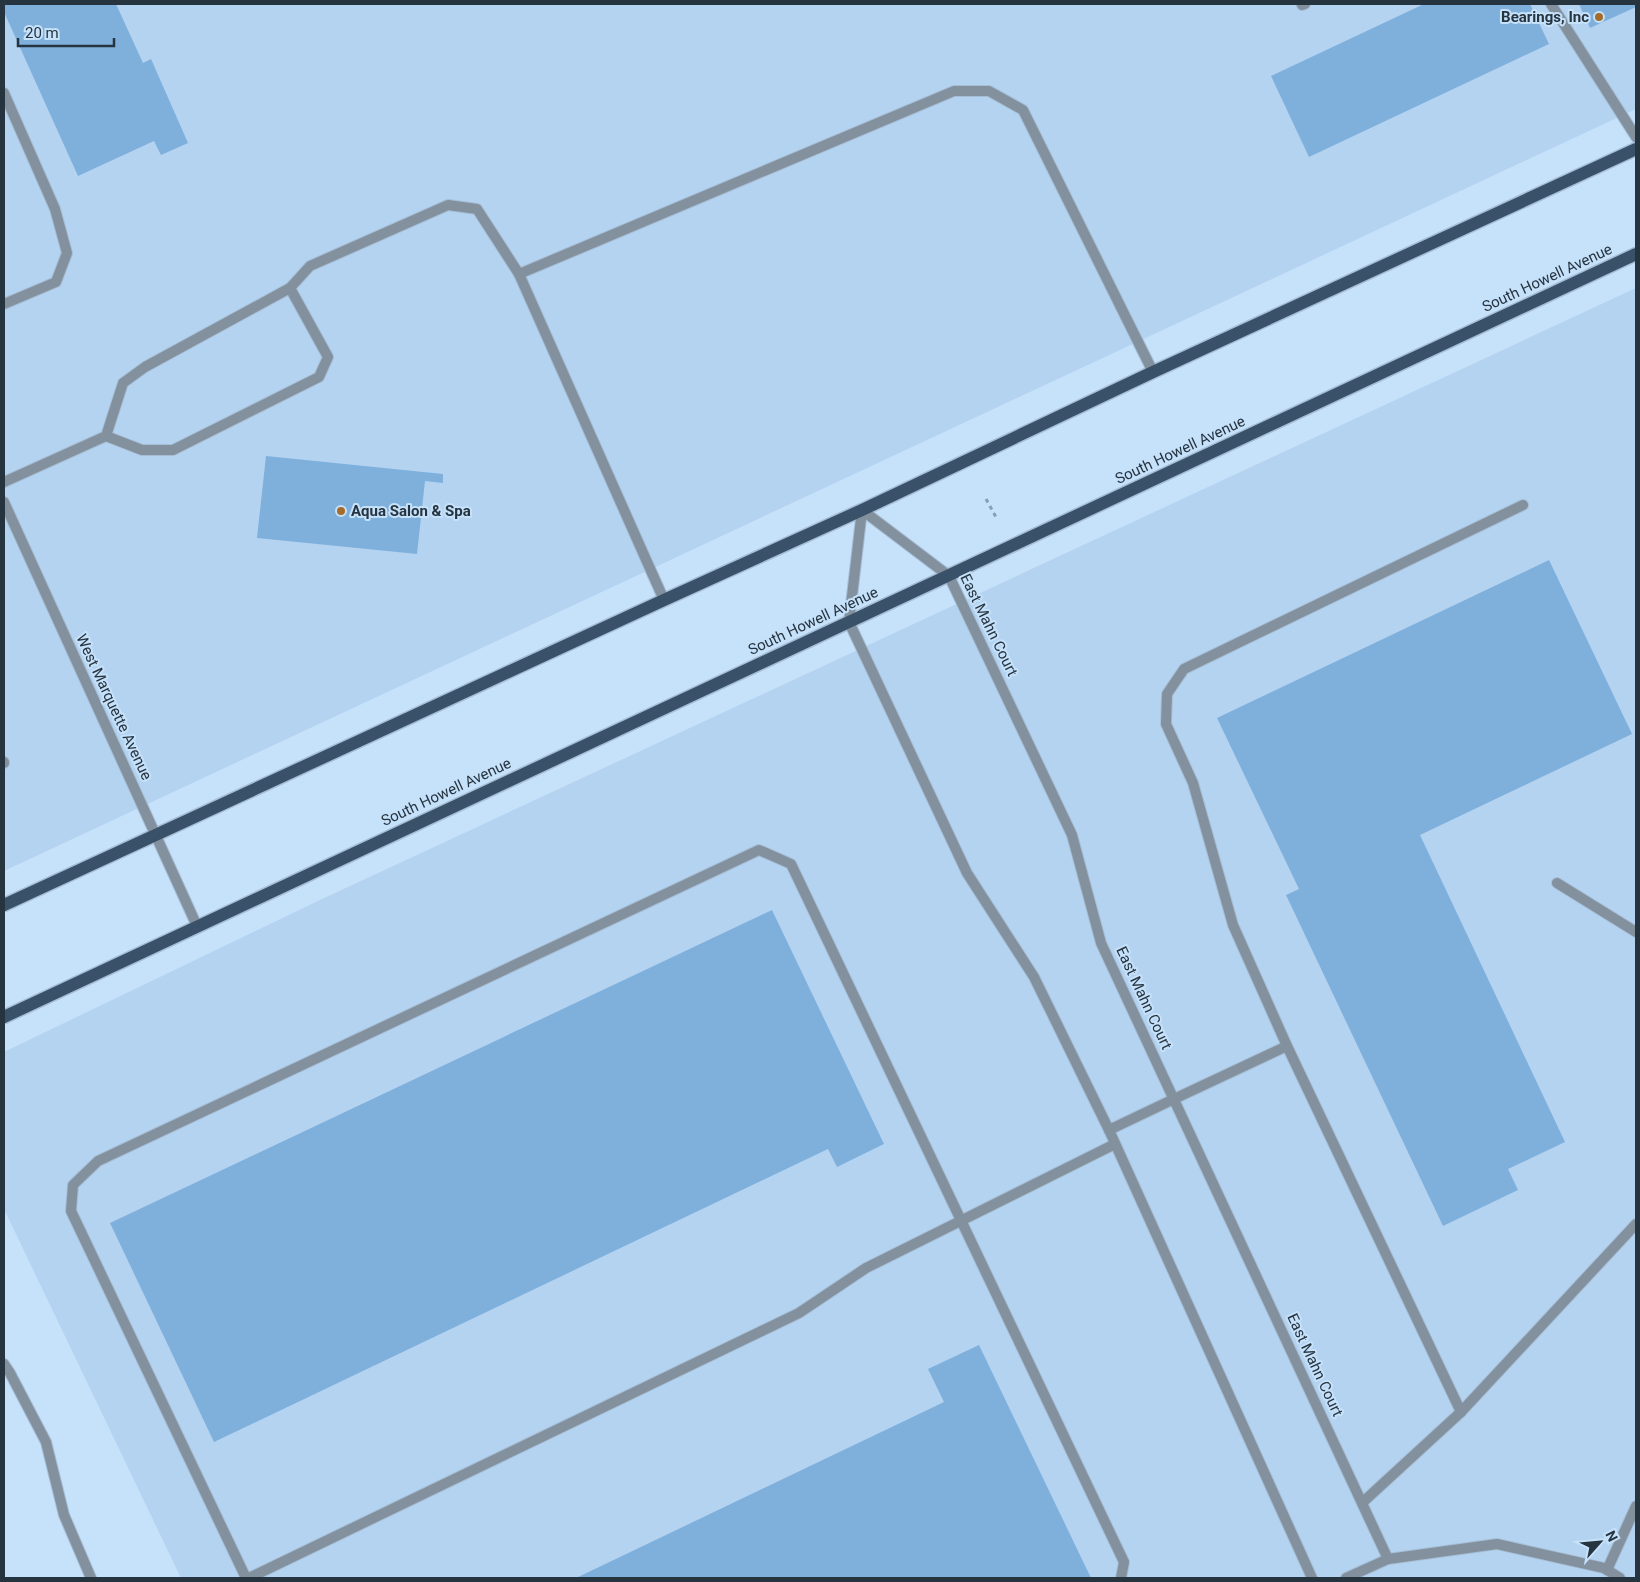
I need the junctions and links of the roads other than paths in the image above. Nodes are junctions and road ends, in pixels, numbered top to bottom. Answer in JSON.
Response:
{"nodes":[{"id":1,"x":1551,"y":4,"type":"edge"},
{"id":2,"x":4,"y":93,"type":"edge"},
{"id":3,"x":1636,"y":138,"type":"edge"},
{"id":4,"x":1636,"y":149,"type":"edge"},
{"id":5,"x":1636,"y":254,"type":"edge"},
{"id":6,"x":519,"y":274,"type":"junction"},
{"id":7,"x":290,"y":288,"type":"junction"},
{"id":8,"x":4,"y":304,"type":"edge"},
{"id":9,"x":1152,"y":372,"type":"junction"},
{"id":10,"x":106,"y":436,"type":"junction"},
{"id":11,"x":4,"y":482,"type":"edge"},
{"id":12,"x":4,"y":502,"type":"edge"},
{"id":13,"x":1523,"y":504,"type":"dead end"},
{"id":14,"x":862,"y":510,"type":"junction"},
{"id":15,"x":949,"y":576,"type":"junction"},
{"id":16,"x":664,"y":600,"type":"junction"},
{"id":17,"x":849,"y":622,"type":"junction"},
{"id":18,"x":156,"y":833,"type":"junction"},
{"id":19,"x":1557,"y":883,"type":"dead end"},
{"id":20,"x":4,"y":904,"type":"edge"},
{"id":21,"x":197,"y":926,"type":"junction"},
{"id":22,"x":1636,"y":932,"type":"edge"},
{"id":23,"x":4,"y":1017,"type":"edge"},
{"id":24,"x":1287,"y":1046,"type":"junction"},
{"id":25,"x":1174,"y":1099,"type":"junction"},
{"id":26,"x":1109,"y":1130,"type":"junction"},
{"id":27,"x":1115,"y":1144,"type":"junction"},
{"id":28,"x":961,"y":1221,"type":"junction"},
{"id":29,"x":1636,"y":1224,"type":"edge"},
{"id":30,"x":4,"y":1364,"type":"edge"},
{"id":31,"x":1461,"y":1412,"type":"junction"},
{"id":32,"x":1363,"y":1502,"type":"junction"},
{"id":33,"x":1636,"y":1506,"type":"edge"},
{"id":34,"x":1388,"y":1559,"type":"junction"},
{"id":35,"x":1607,"y":1570,"type":"junction"},
{"id":36,"x":91,"y":1578,"type":"edge"},
{"id":37,"x":248,"y":1578,"type":"edge"},
{"id":38,"x":1121,"y":1578,"type":"edge"},
{"id":39,"x":1312,"y":1578,"type":"edge"},
{"id":40,"x":1346,"y":1578,"type":"edge"},
{"id":41,"x":1620,"y":1578,"type":"edge"}],
"edges":[{"from":1,"to":3,"type":"street"},
{"from":2,"to":8,"type":"street"},
{"from":4,"to":9,"type":"main road"},
{"from":5,"to":15,"type":"main road","name":"South Howell Avenue"},
{"from":6,"to":7,"type":"street"},
{"from":6,"to":9,"type":"street"},
{"from":6,"to":16,"type":"street"},
{"from":7,"to":10,"type":"street"},
{"from":7,"to":10,"type":"street"},
{"from":9,"to":14,"type":"main road"},
{"from":10,"to":11,"type":"street"},
{"from":12,"to":18,"type":"street","name":"West Marquette Avenue"},
{"from":13,"to":24,"type":"street"},
{"from":14,"to":15,"type":"street","name":"East Mahn Court"},
{"from":14,"to":16,"type":"main road"},
{"from":14,"to":17,"type":"street"},
{"from":15,"to":17,"type":"main road","name":"South Howell Avenue"},
{"from":15,"to":25,"type":"street","name":"East Mahn Court"},
{"from":16,"to":18,"type":"main road"},
{"from":17,"to":21,"type":"main road","name":"South Howell Avenue"},
{"from":17,"to":26,"type":"street"},
{"from":18,"to":20,"type":"main road"},
{"from":18,"to":21,"type":"street","name":"West Marquette Avenue"},
{"from":19,"to":22,"type":"street"},
{"from":21,"to":23,"type":"main road","name":"South Howell Avenue"},
{"from":24,"to":25,"type":"street"},
{"from":24,"to":31,"type":"street"},
{"from":25,"to":26,"type":"street"},
{"from":25,"to":32,"type":"street","name":"East Mahn Court"},
{"from":26,"to":27,"type":"street"},
{"from":27,"to":28,"type":"street"},
{"from":27,"to":39,"type":"street"},
{"from":28,"to":37,"type":"street"},
{"from":28,"to":37,"type":"street"},
{"from":28,"to":38,"type":"street"},
{"from":29,"to":31,"type":"street"},
{"from":30,"to":36,"type":"street"},
{"from":31,"to":32,"type":"street"},
{"from":32,"to":34,"type":"street","name":"East Mahn Court"},
{"from":33,"to":35,"type":"street"},
{"from":34,"to":35,"type":"street"},
{"from":34,"to":40,"type":"street"},
{"from":35,"to":41,"type":"street"}]}
